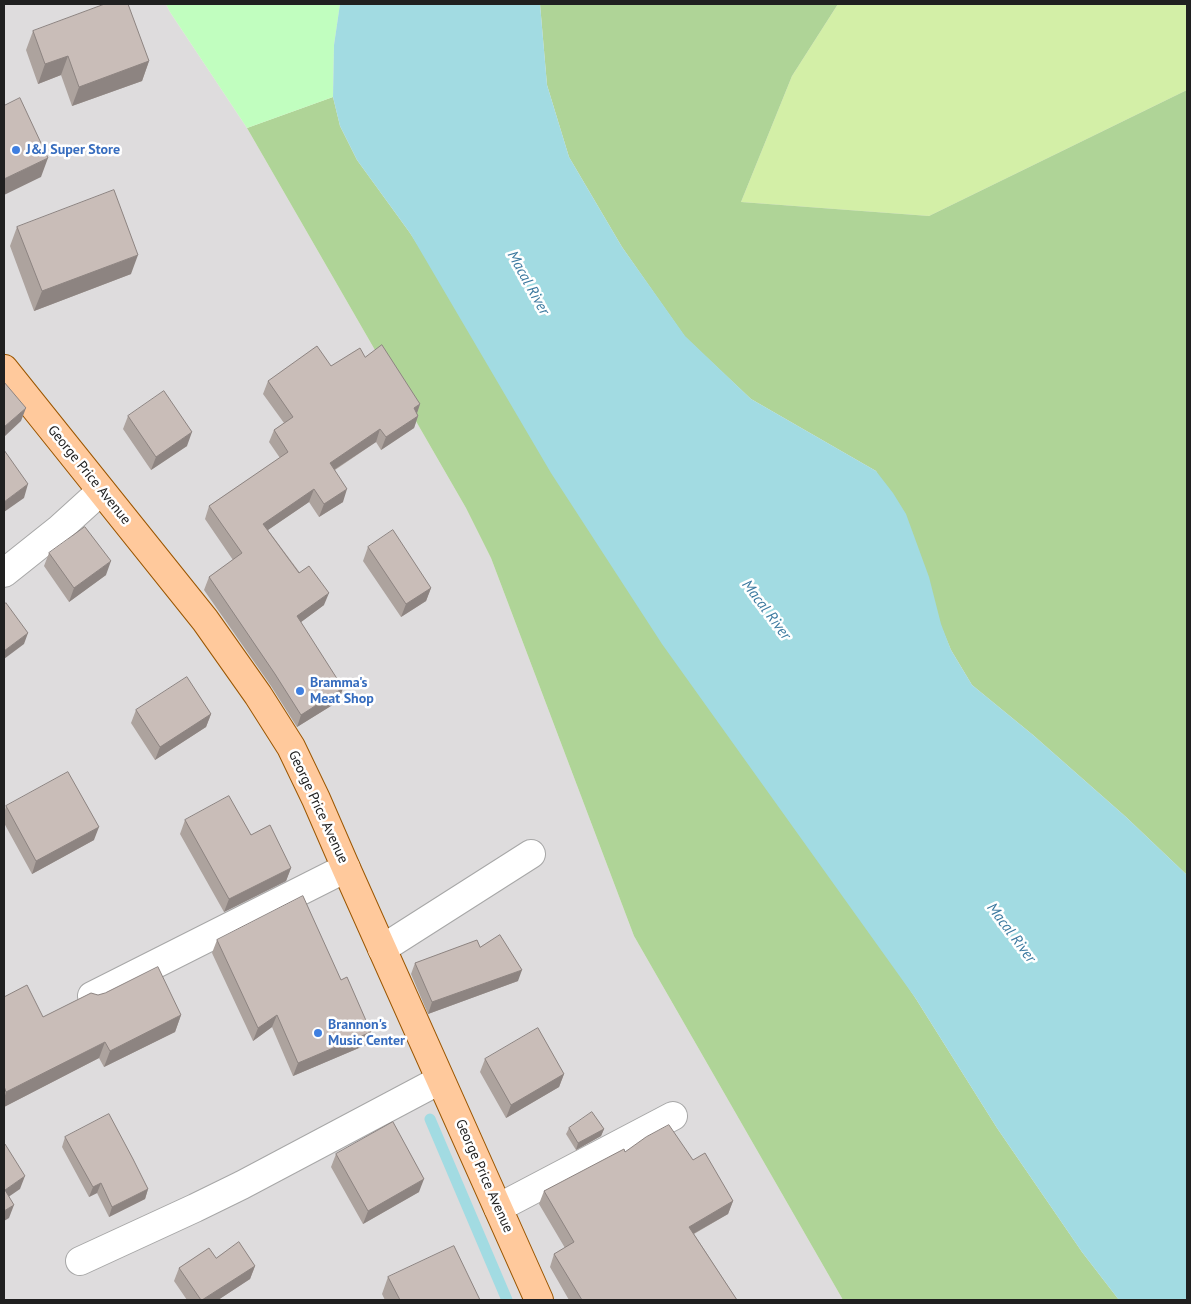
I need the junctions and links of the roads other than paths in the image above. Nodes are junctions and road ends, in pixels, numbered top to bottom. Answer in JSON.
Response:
{"nodes":[{"id":1,"x":4,"y":369,"type":"edge"},
{"id":2,"x":101,"y":491,"type":"junction"},
{"id":3,"x":4,"y":573,"type":"edge"},
{"id":4,"x":531,"y":854,"type":"dead end"},
{"id":5,"x":346,"y":868,"type":"junction"},
{"id":6,"x":382,"y":950,"type":"junction"},
{"id":7,"x":92,"y":996,"type":"edge"},
{"id":8,"x":440,"y":1080,"type":"junction"},
{"id":9,"x":673,"y":1116,"type":"dead end"},
{"id":10,"x":498,"y":1208,"type":"junction"},
{"id":11,"x":80,"y":1261,"type":"dead end"},
{"id":12,"x":539,"y":1300,"type":"edge"}],
"edges":[{"from":1,"to":2,"type":"main road","name":"George Price Avenue"},
{"from":2,"to":3,"type":"street"},
{"from":2,"to":5,"type":"main road","name":"George Price Avenue"},
{"from":4,"to":6,"type":"street"},
{"from":5,"to":6,"type":"main road","name":"George Price Avenue"},
{"from":5,"to":7,"type":"street"},
{"from":6,"to":8,"type":"main road","name":"George Price Avenue"},
{"from":8,"to":10,"type":"main road","name":"George Price Avenue"},
{"from":8,"to":11,"type":"street"},
{"from":9,"to":10,"type":"street"},
{"from":10,"to":12,"type":"main road","name":"George Price Avenue"}]}
